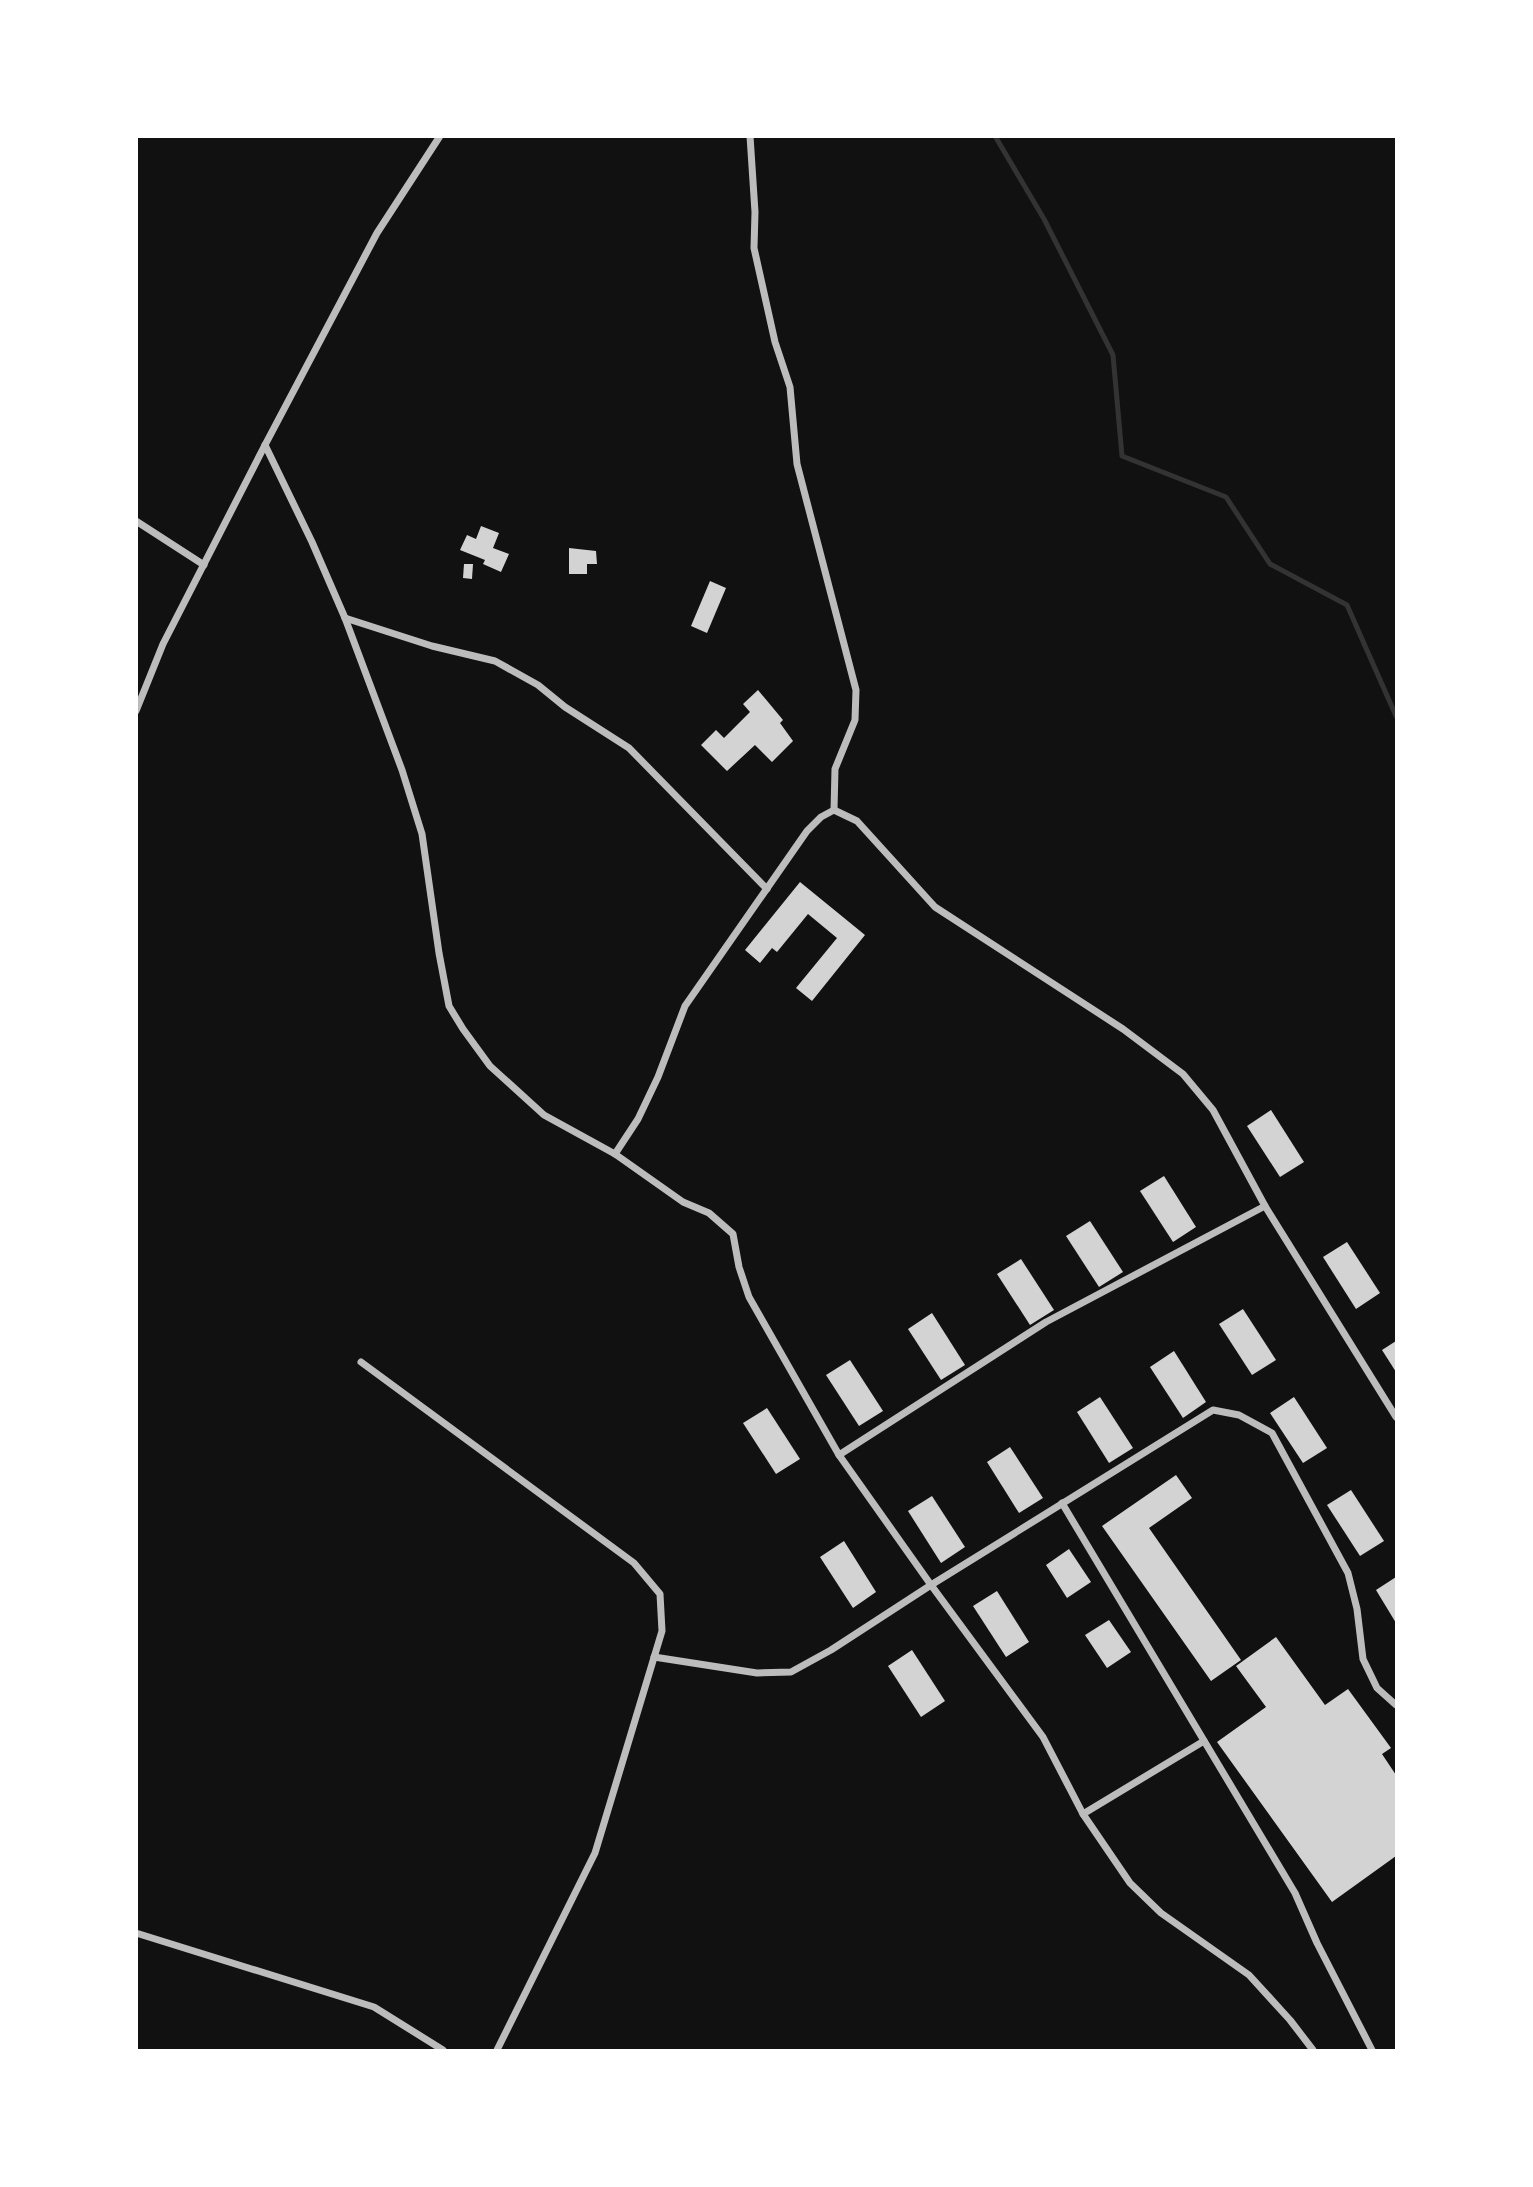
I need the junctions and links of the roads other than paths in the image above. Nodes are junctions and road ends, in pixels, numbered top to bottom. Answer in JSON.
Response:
{"nodes":[{"id":1,"x":440,"y":136,"type":"edge"},
{"id":2,"x":750,"y":136,"type":"edge"},
{"id":3,"x":265,"y":445,"type":"junction"},
{"id":4,"x":136,"y":521,"type":"edge"},
{"id":5,"x":204,"y":565,"type":"junction"},
{"id":6,"x":345,"y":618,"type":"junction"},
{"id":7,"x":136,"y":711,"type":"edge"},
{"id":8,"x":834,"y":810,"type":"junction"},
{"id":9,"x":766,"y":889,"type":"junction"},
{"id":10,"x":615,"y":1154,"type":"junction"},
{"id":11,"x":1265,"y":1206,"type":"junction"},
{"id":12,"x":361,"y":1362,"type":"dead end"},
{"id":13,"x":1396,"y":1417,"type":"edge"},
{"id":14,"x":839,"y":1455,"type":"junction"},
{"id":15,"x":1062,"y":1503,"type":"junction"},
{"id":16,"x":931,"y":1585,"type":"junction"},
{"id":17,"x":654,"y":1657,"type":"junction"},
{"id":18,"x":1396,"y":1705,"type":"edge"},
{"id":19,"x":1204,"y":1741,"type":"junction"},
{"id":20,"x":1083,"y":1814,"type":"junction"},
{"id":21,"x":136,"y":1933,"type":"edge"},
{"id":22,"x":443,"y":2050,"type":"edge"},
{"id":23,"x":497,"y":2050,"type":"edge"},
{"id":24,"x":1313,"y":2050,"type":"edge"},
{"id":25,"x":1372,"y":2050,"type":"edge"}],
"edges":[{"from":1,"to":3,"type":"street"},
{"from":2,"to":8,"type":"street"},
{"from":3,"to":5,"type":"street"},
{"from":3,"to":6,"type":"street"},
{"from":4,"to":5,"type":"street"},
{"from":5,"to":7,"type":"street"},
{"from":6,"to":9,"type":"street"},
{"from":6,"to":10,"type":"street"},
{"from":8,"to":9,"type":"street"},
{"from":8,"to":11,"type":"street"},
{"from":9,"to":10,"type":"street"},
{"from":10,"to":14,"type":"street"},
{"from":11,"to":13,"type":"street"},
{"from":11,"to":14,"type":"street"},
{"from":12,"to":17,"type":"street"},
{"from":14,"to":16,"type":"street"},
{"from":15,"to":16,"type":"street"},
{"from":15,"to":18,"type":"street"},
{"from":15,"to":19,"type":"street"},
{"from":16,"to":17,"type":"street"},
{"from":16,"to":20,"type":"street"},
{"from":17,"to":23,"type":"street"},
{"from":19,"to":20,"type":"street"},
{"from":19,"to":25,"type":"street"},
{"from":20,"to":24,"type":"street"},
{"from":21,"to":22,"type":"street"}]}
